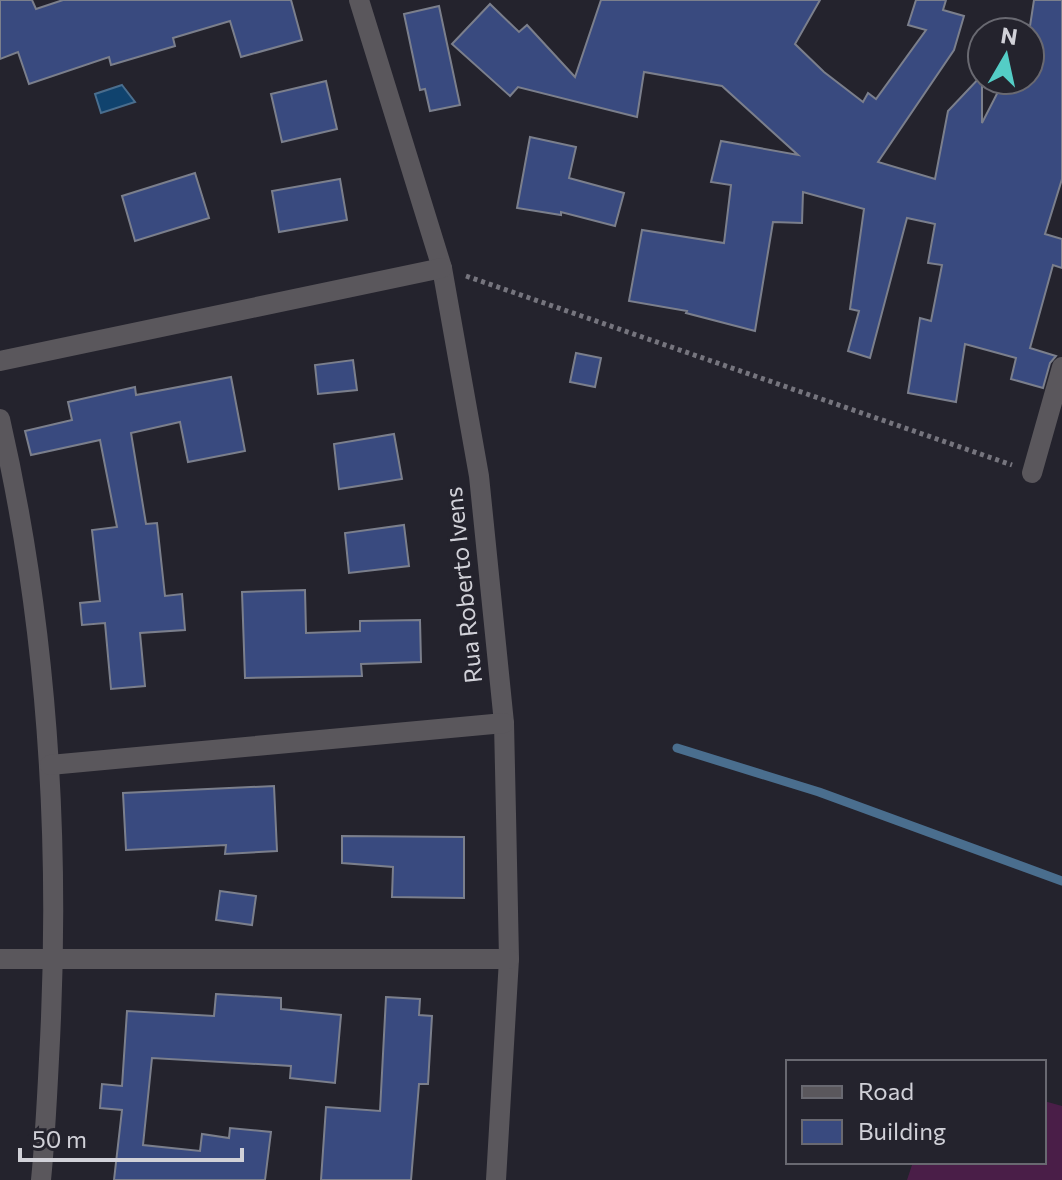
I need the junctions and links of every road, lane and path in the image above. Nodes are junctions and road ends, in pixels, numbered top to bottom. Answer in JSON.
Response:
{"nodes":[{"id":1,"x":359,"y":0,"type":"edge"},
{"id":2,"x":442,"y":268,"type":"junction"},
{"id":3,"x":0,"y":361,"type":"edge"},
{"id":4,"x":1062,"y":367,"type":"edge"},
{"id":5,"x":0,"y":419,"type":"edge"},
{"id":6,"x":4,"y":454,"type":"edge"},
{"id":7,"x":1032,"y":473,"type":"joint"},
{"id":8,"x":504,"y":723,"type":"junction"},
{"id":9,"x":50,"y":765,"type":"junction"},
{"id":10,"x":0,"y":959,"type":"edge"},
{"id":11,"x":509,"y":959,"type":"junction"},
{"id":12,"x":54,"y":960,"type":"junction"},
{"id":13,"x":41,"y":1180,"type":"edge"},
{"id":14,"x":496,"y":1180,"type":"edge"}],
"edges":[{"from":1,"to":2,"type":"street","name":"Rua Roberto Ivens"},
{"from":2,"to":3,"type":"street"},
{"from":2,"to":7,"type":"path"},
{"from":2,"to":8,"type":"street","name":"Rua Roberto Ivens"},
{"from":4,"to":7,"type":"street"},
{"from":5,"to":6,"type":"street"},
{"from":6,"to":9,"type":"street"},
{"from":8,"to":9,"type":"street"},
{"from":8,"to":11,"type":"street","name":"Rua Roberto Ivens"},
{"from":9,"to":12,"type":"street"},
{"from":10,"to":12,"type":"street"},
{"from":11,"to":12,"type":"street"},
{"from":11,"to":14,"type":"street","name":"Rua Roberto Ivens"},
{"from":12,"to":13,"type":"street"}]}
